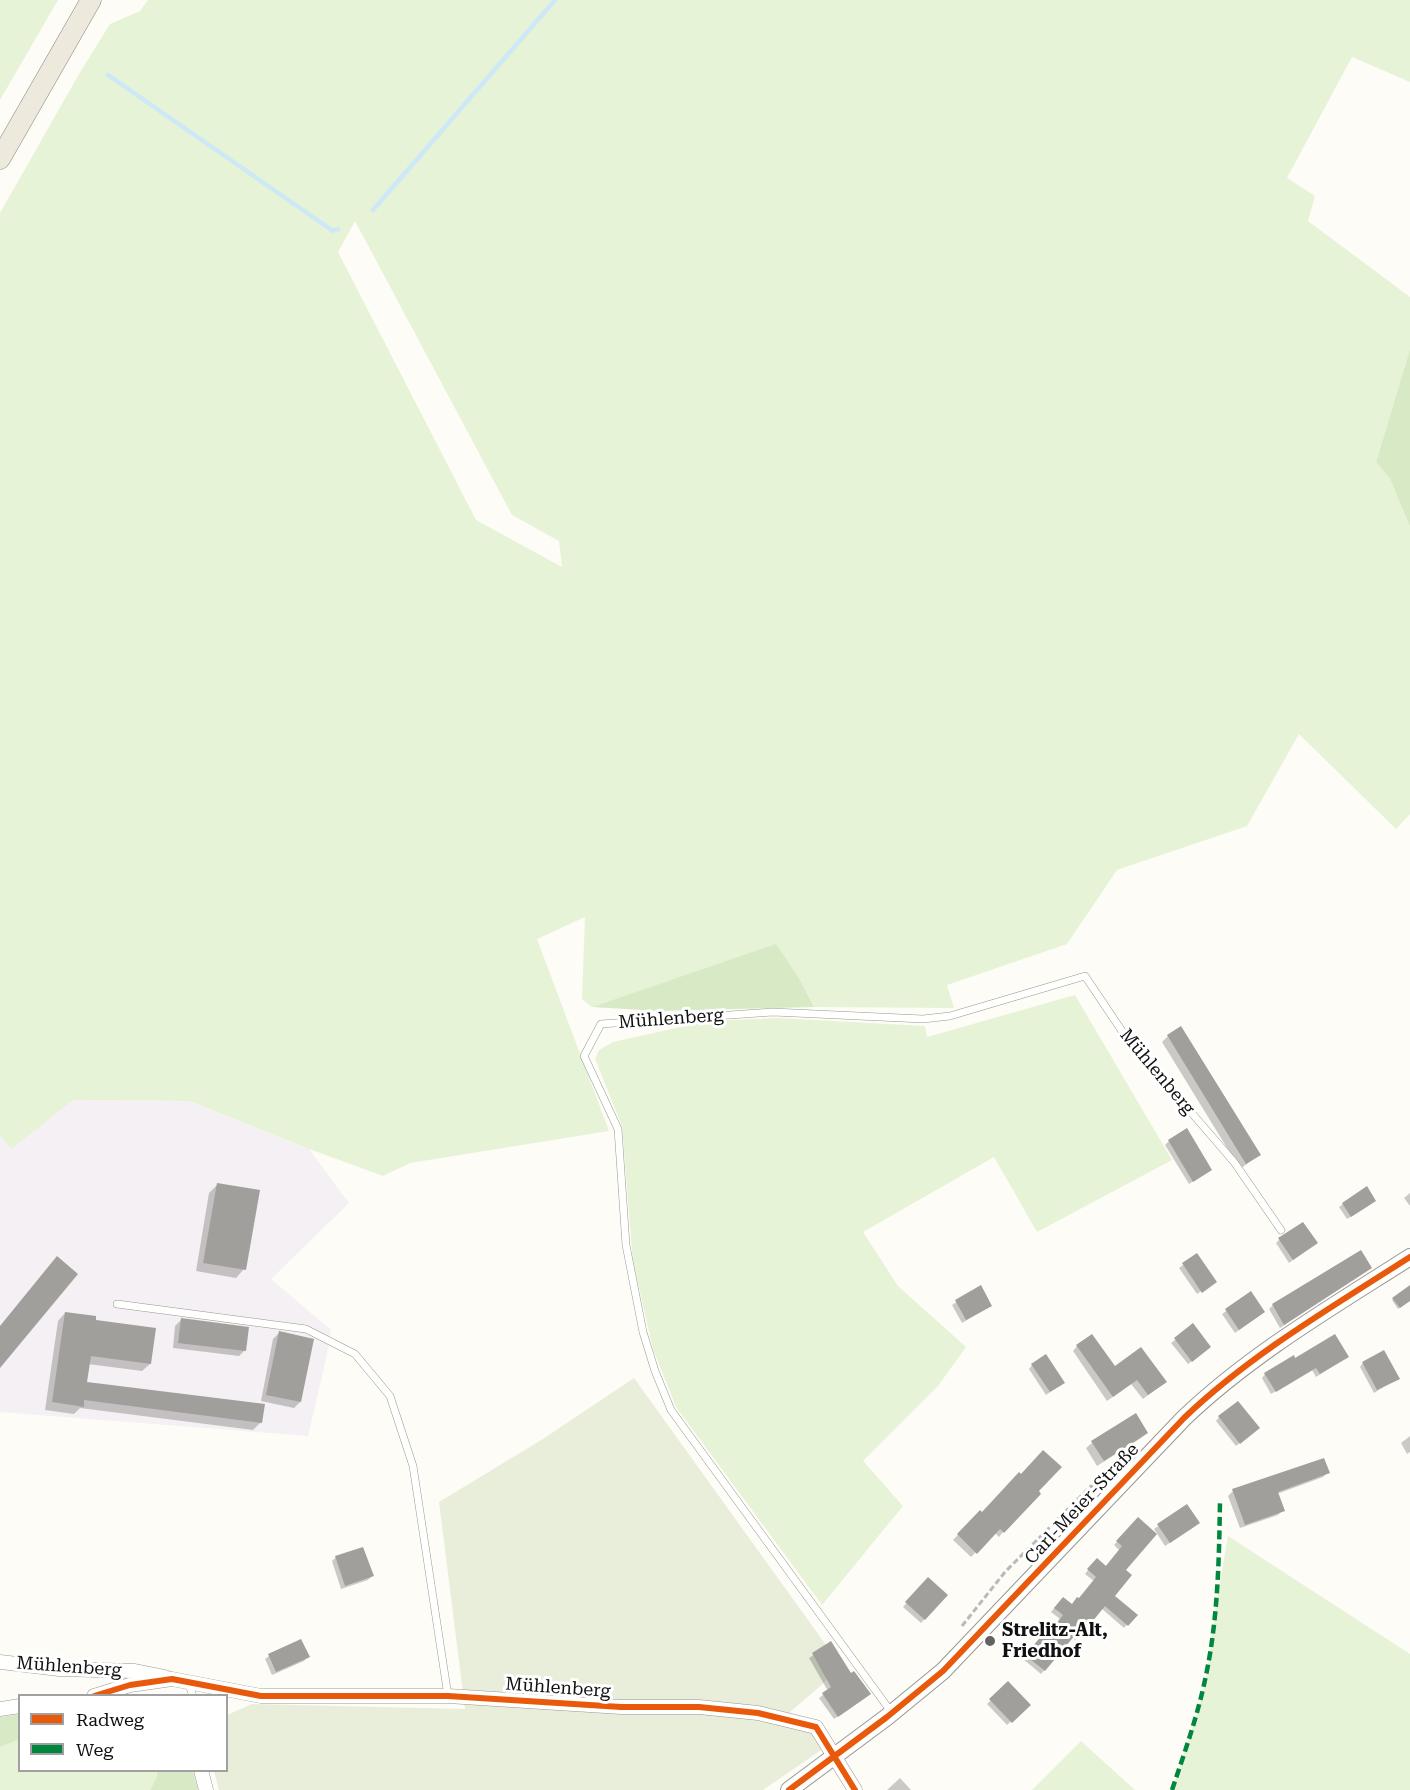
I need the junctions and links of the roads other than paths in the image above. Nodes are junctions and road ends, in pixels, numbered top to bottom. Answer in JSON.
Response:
{"nodes":[{"id":1,"x":91,"y":0,"type":"edge"},
{"id":2,"x":0,"y":159,"type":"edge"},
{"id":3,"x":1281,"y":1230,"type":"dead end"},
{"id":4,"x":1410,"y":1257,"type":"edge"},
{"id":5,"x":117,"y":1304,"type":"dead end"},
{"id":6,"x":0,"y":1662,"type":"edge"},
{"id":7,"x":172,"y":1679,"type":"junction"},
{"id":8,"x":188,"y":1682,"type":"junction"},
{"id":9,"x":98,"y":1694,"type":"edge"},
{"id":10,"x":194,"y":1694,"type":"edge"},
{"id":11,"x":261,"y":1696,"type":"junction"},
{"id":12,"x":448,"y":1696,"type":"junction"},
{"id":13,"x":228,"y":1697,"type":"edge"},
{"id":14,"x":18,"y":1706,"type":"edge"},
{"id":15,"x":0,"y":1709,"type":"edge"},
{"id":16,"x":892,"y":1713,"type":"junction"},
{"id":17,"x":835,"y":1757,"type":"junction"},
{"id":18,"x":202,"y":1772,"type":"edge"},
{"id":19,"x":206,"y":1790,"type":"edge"},
{"id":20,"x":789,"y":1790,"type":"edge"},
{"id":21,"x":855,"y":1790,"type":"edge"}],
"edges":[{"from":1,"to":2,"type":"main road"},
{"from":3,"to":16,"type":"lane","name":"Mühlenberg"},
{"from":4,"to":16,"type":"street","name":"Carl-Meier-Straße"},
{"from":5,"to":12,"type":"lane"},
{"from":6,"to":7,"type":"street","name":"Mühlenberg"},
{"from":7,"to":8,"type":"street","name":"Mühlenberg"},
{"from":7,"to":9,"type":"street","name":"Mühlenberg"},
{"from":8,"to":10,"type":"lane"},
{"from":8,"to":11,"type":"street","name":"Mühlenberg"},
{"from":11,"to":12,"type":"street","name":"Mühlenberg"},
{"from":11,"to":13,"type":"street","name":"Mühlenberg"},
{"from":12,"to":17,"type":"street","name":"Mühlenberg"},
{"from":14,"to":15,"type":"street"},
{"from":16,"to":17,"type":"street","name":"Carl-Meier-Straße"},
{"from":17,"to":20,"type":"street","name":"Carl-Meier-Straße"},
{"from":17,"to":21,"type":"street","name":"Mühlenberg"},
{"from":18,"to":19,"type":"street"}]}
